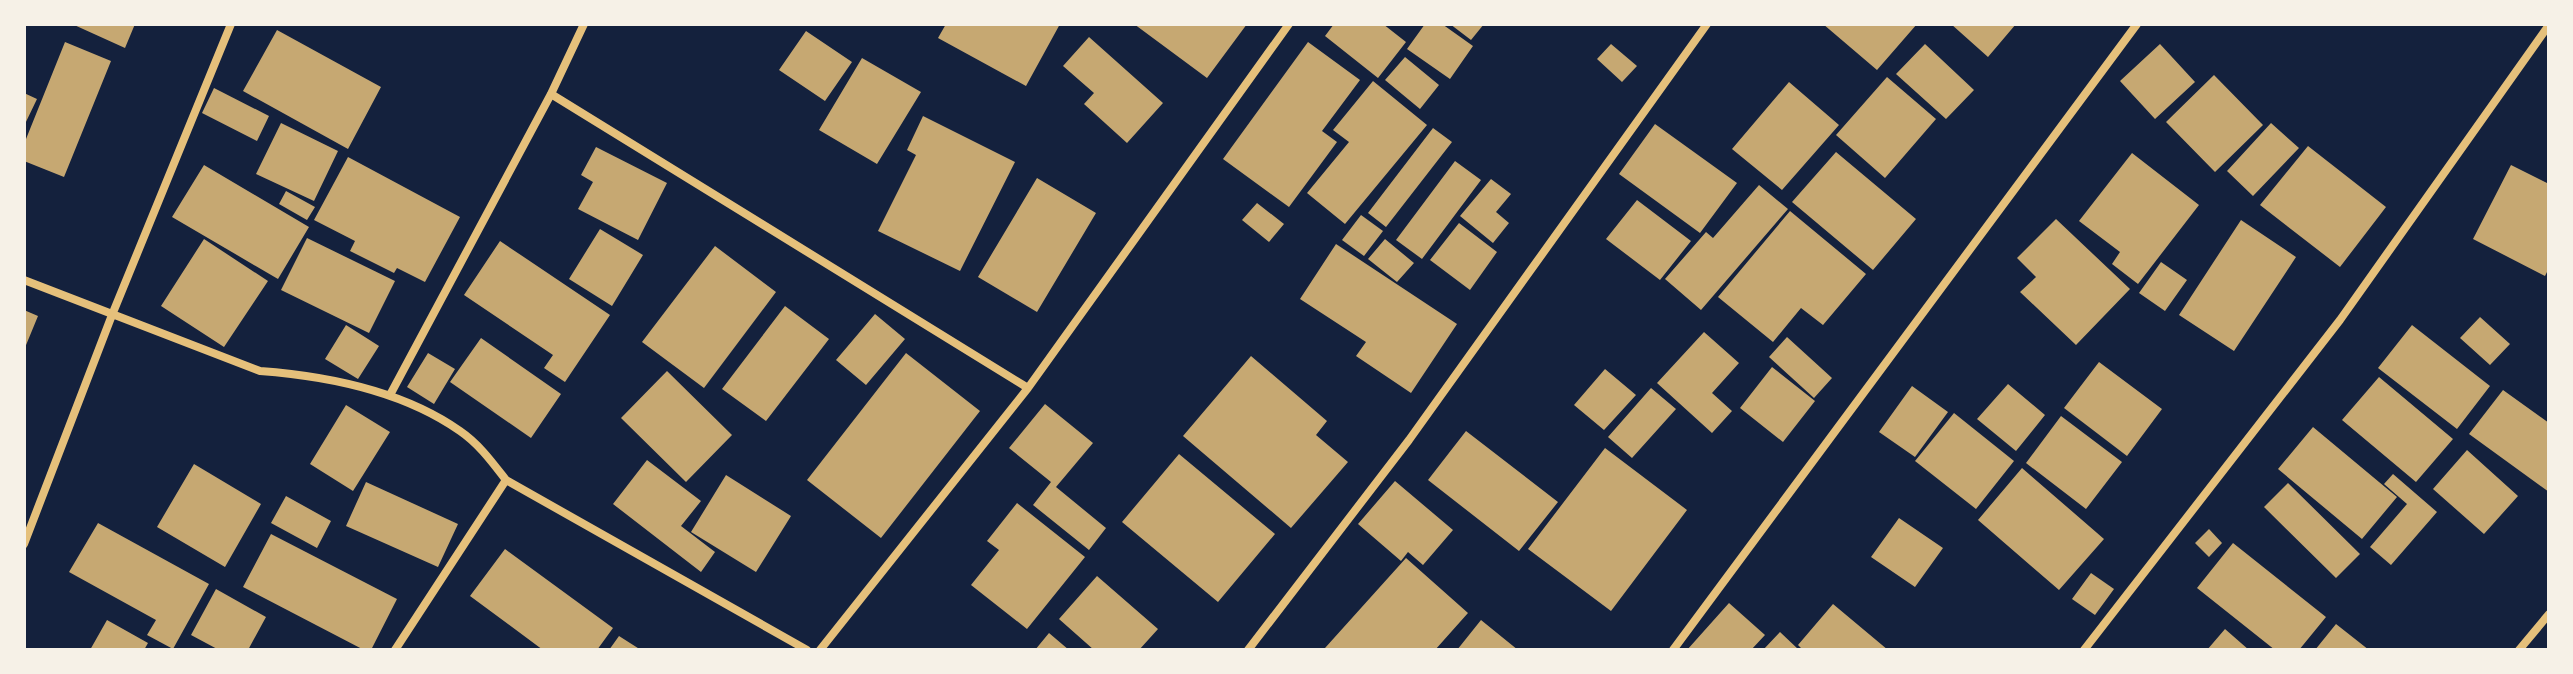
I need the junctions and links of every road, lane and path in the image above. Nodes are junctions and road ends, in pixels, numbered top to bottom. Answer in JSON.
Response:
{"nodes":[{"id":1,"x":231,"y":24,"type":"edge"},
{"id":2,"x":584,"y":24,"type":"edge"},
{"id":3,"x":1289,"y":24,"type":"edge"},
{"id":4,"x":1707,"y":24,"type":"edge"},
{"id":5,"x":2137,"y":24,"type":"edge"},
{"id":6,"x":2549,"y":25,"type":"edge"},
{"id":7,"x":551,"y":94,"type":"junction"},
{"id":8,"x":24,"y":280,"type":"edge"},
{"id":9,"x":112,"y":315,"type":"junction"},
{"id":10,"x":1028,"y":388,"type":"junction"},
{"id":11,"x":390,"y":395,"type":"junction"},
{"id":12,"x":506,"y":480,"type":"junction"},
{"id":13,"x":24,"y":544,"type":"edge"},
{"id":14,"x":2549,"y":614,"type":"edge"},
{"id":15,"x":395,"y":650,"type":"edge"},
{"id":16,"x":807,"y":650,"type":"edge"},
{"id":17,"x":820,"y":650,"type":"edge"},
{"id":18,"x":1248,"y":650,"type":"edge"},
{"id":19,"x":1673,"y":650,"type":"edge"},
{"id":20,"x":2084,"y":650,"type":"edge"},
{"id":21,"x":2519,"y":650,"type":"edge"}],
"edges":[{"from":1,"to":9,"type":"street"},
{"from":2,"to":7,"type":"street"},
{"from":3,"to":10,"type":"street"},
{"from":4,"to":18,"type":"street"},
{"from":5,"to":19,"type":"street"},
{"from":6,"to":20,"type":"street"},
{"from":7,"to":10,"type":"street"},
{"from":7,"to":11,"type":"street"},
{"from":8,"to":9,"type":"street"},
{"from":9,"to":11,"type":"street"},
{"from":9,"to":13,"type":"street"},
{"from":10,"to":17,"type":"street"},
{"from":11,"to":12,"type":"street"},
{"from":12,"to":15,"type":"street"},
{"from":12,"to":16,"type":"street"},
{"from":14,"to":21,"type":"street"}]}
